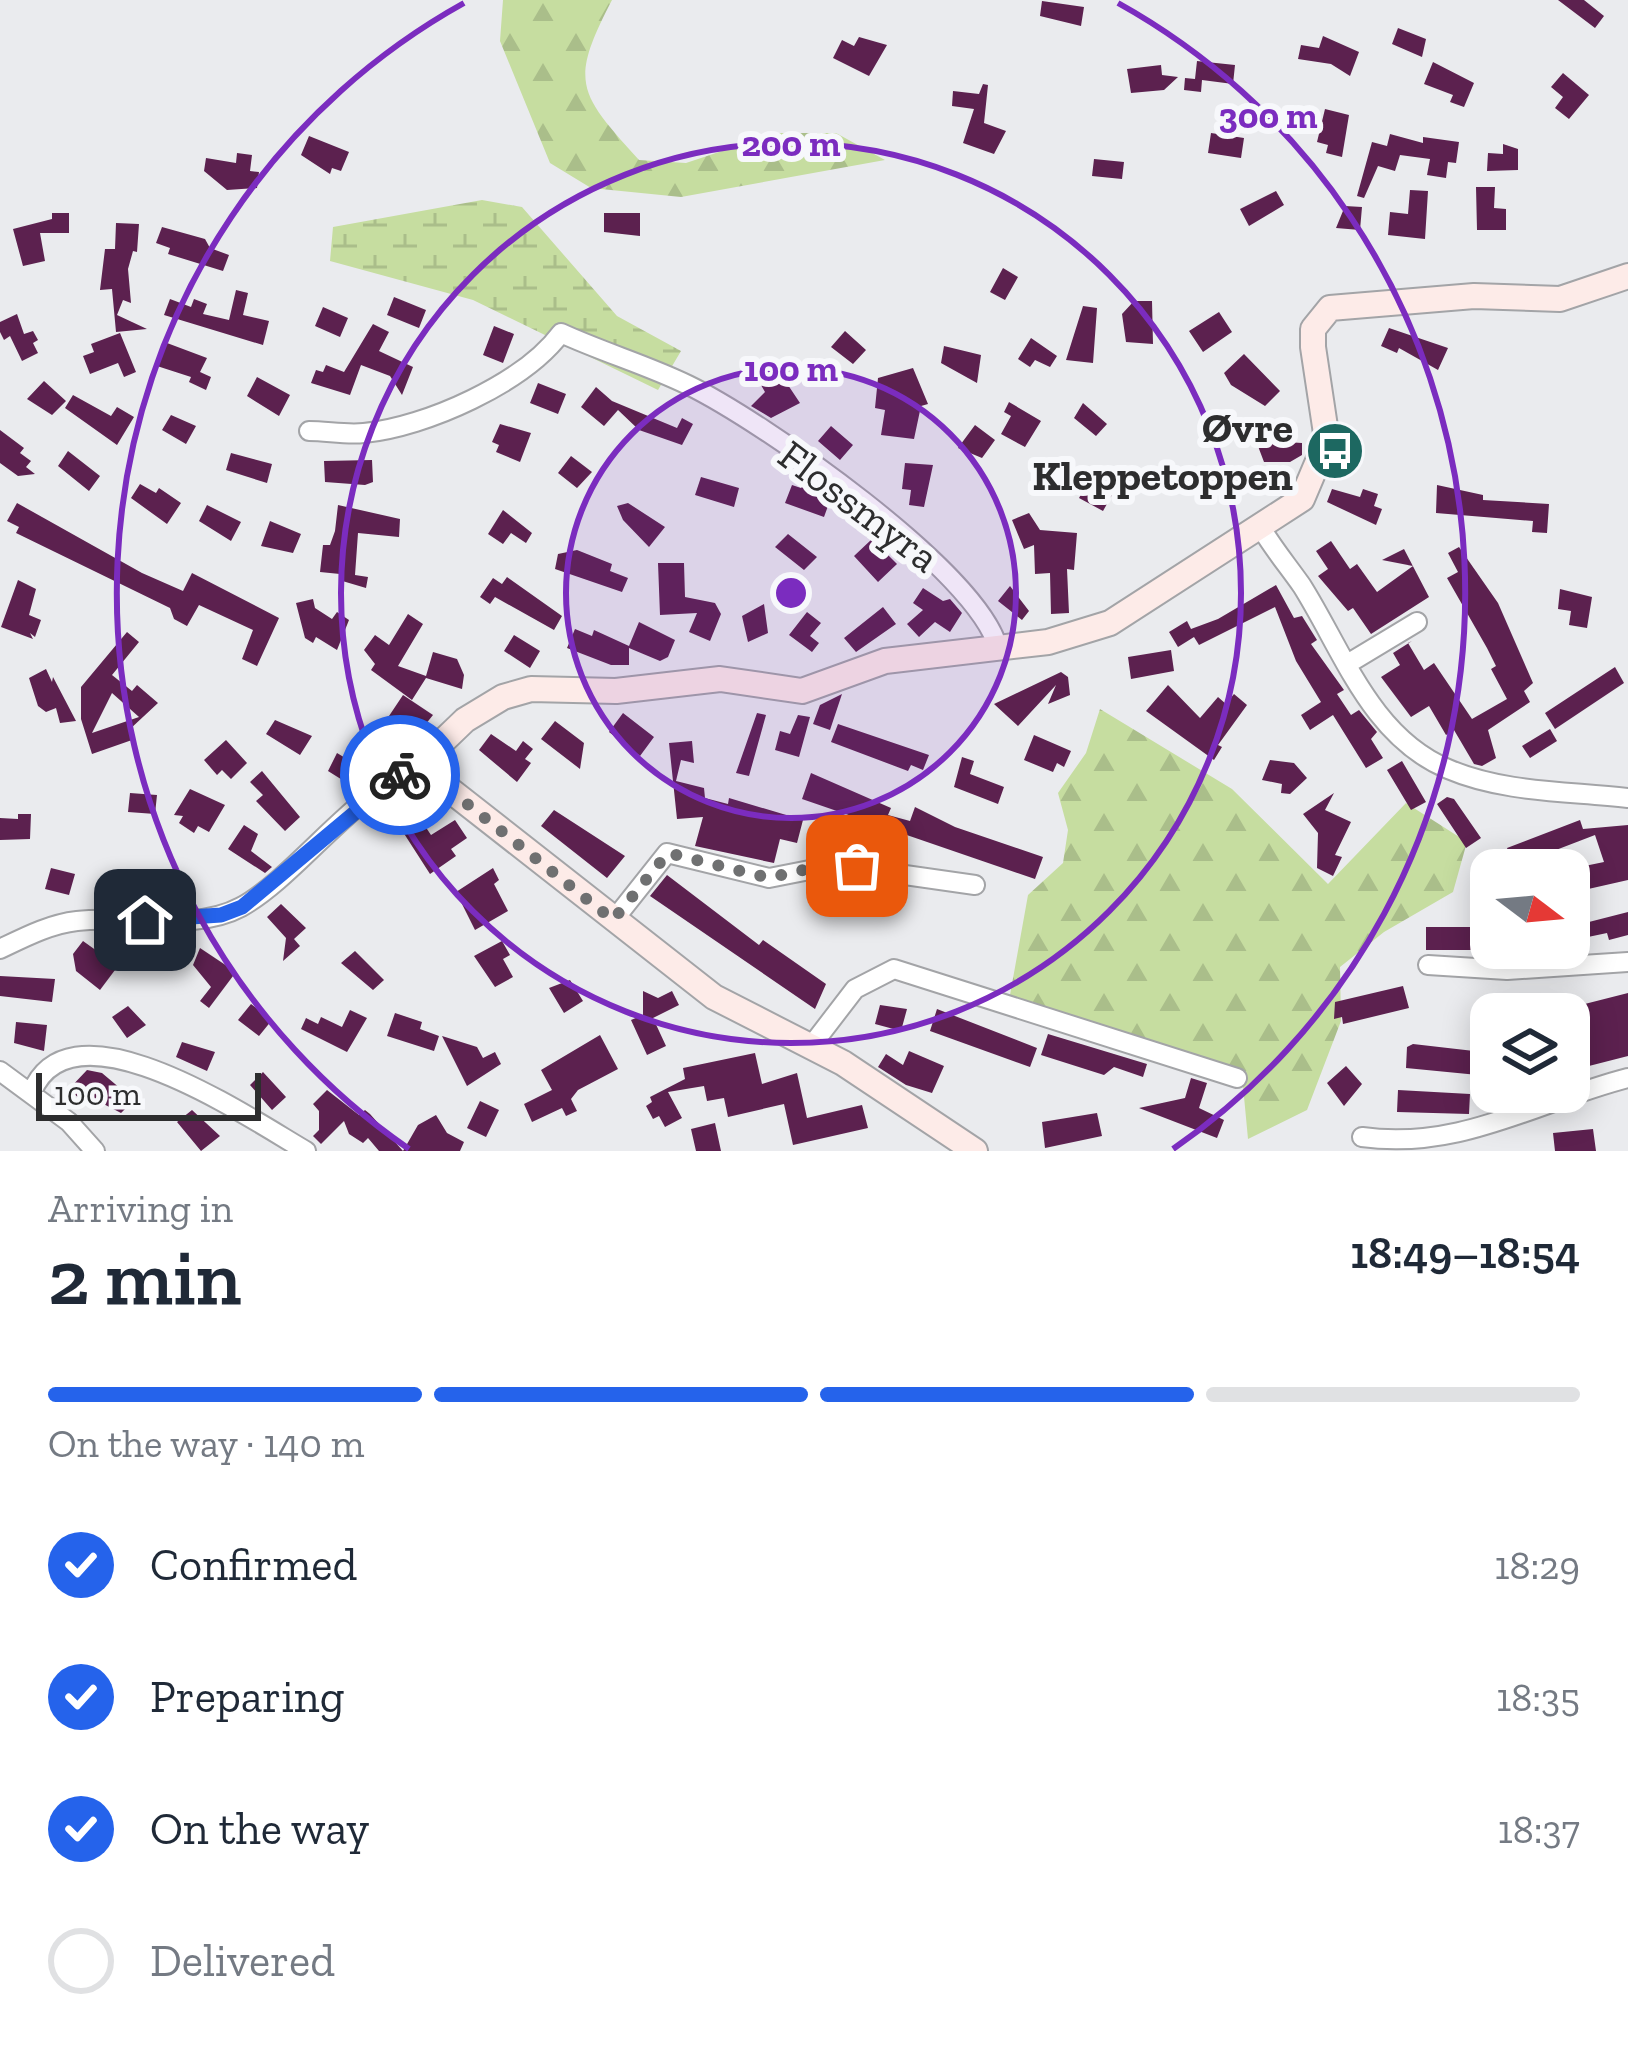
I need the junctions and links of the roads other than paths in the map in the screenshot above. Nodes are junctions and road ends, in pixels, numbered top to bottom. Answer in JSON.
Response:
{"nodes":[{"id":1,"x":1628,"y":276,"type":"edge"},
{"id":2,"x":308,"y":431,"type":"dead end"},
{"id":3,"x":1259,"y":526,"type":"junction"},
{"id":4,"x":1417,"y":622,"type":"dead end"},
{"id":5,"x":998,"y":648,"type":"junction"},
{"id":6,"x":1349,"y":663,"type":"junction"},
{"id":7,"x":431,"y":766,"type":"junction"},
{"id":8,"x":1628,"y":798,"type":"edge"},
{"id":9,"x":976,"y":885,"type":"dead end"},
{"id":10,"x":613,"y":920,"type":"junction"},
{"id":11,"x":0,"y":949,"type":"edge"},
{"id":12,"x":1628,"y":962,"type":"edge"},
{"id":13,"x":1428,"y":965,"type":"dead end"},
{"id":14,"x":812,"y":1046,"type":"junction"},
{"id":15,"x":0,"y":1070,"type":"edge"},
{"id":16,"x":1237,"y":1078,"type":"dead end"},
{"id":17,"x":1628,"y":1078,"type":"edge"},
{"id":18,"x":32,"y":1092,"type":"junction"},
{"id":19,"x":1362,"y":1137,"type":"dead end"},
{"id":20,"x":95,"y":1151,"type":"edge"},
{"id":21,"x":306,"y":1151,"type":"edge"},
{"id":22,"x":975,"y":1151,"type":"edge"}],
"edges":[{"from":1,"to":3,"type":"street"},
{"from":2,"to":5,"type":"street","name":"Flossmyra"},
{"from":3,"to":5,"type":"street"},
{"from":3,"to":6,"type":"street"},
{"from":4,"to":6,"type":"street"},
{"from":5,"to":7,"type":"street"},
{"from":6,"to":8,"type":"street"},
{"from":7,"to":10,"type":"street"},
{"from":7,"to":11,"type":"street"},
{"from":9,"to":10,"type":"street"},
{"from":10,"to":14,"type":"street"},
{"from":12,"to":13,"type":"street"},
{"from":14,"to":16,"type":"street"},
{"from":14,"to":22,"type":"street"},
{"from":15,"to":18,"type":"street"},
{"from":17,"to":19,"type":"street"},
{"from":18,"to":20,"type":"street"},
{"from":18,"to":21,"type":"street"}]}
